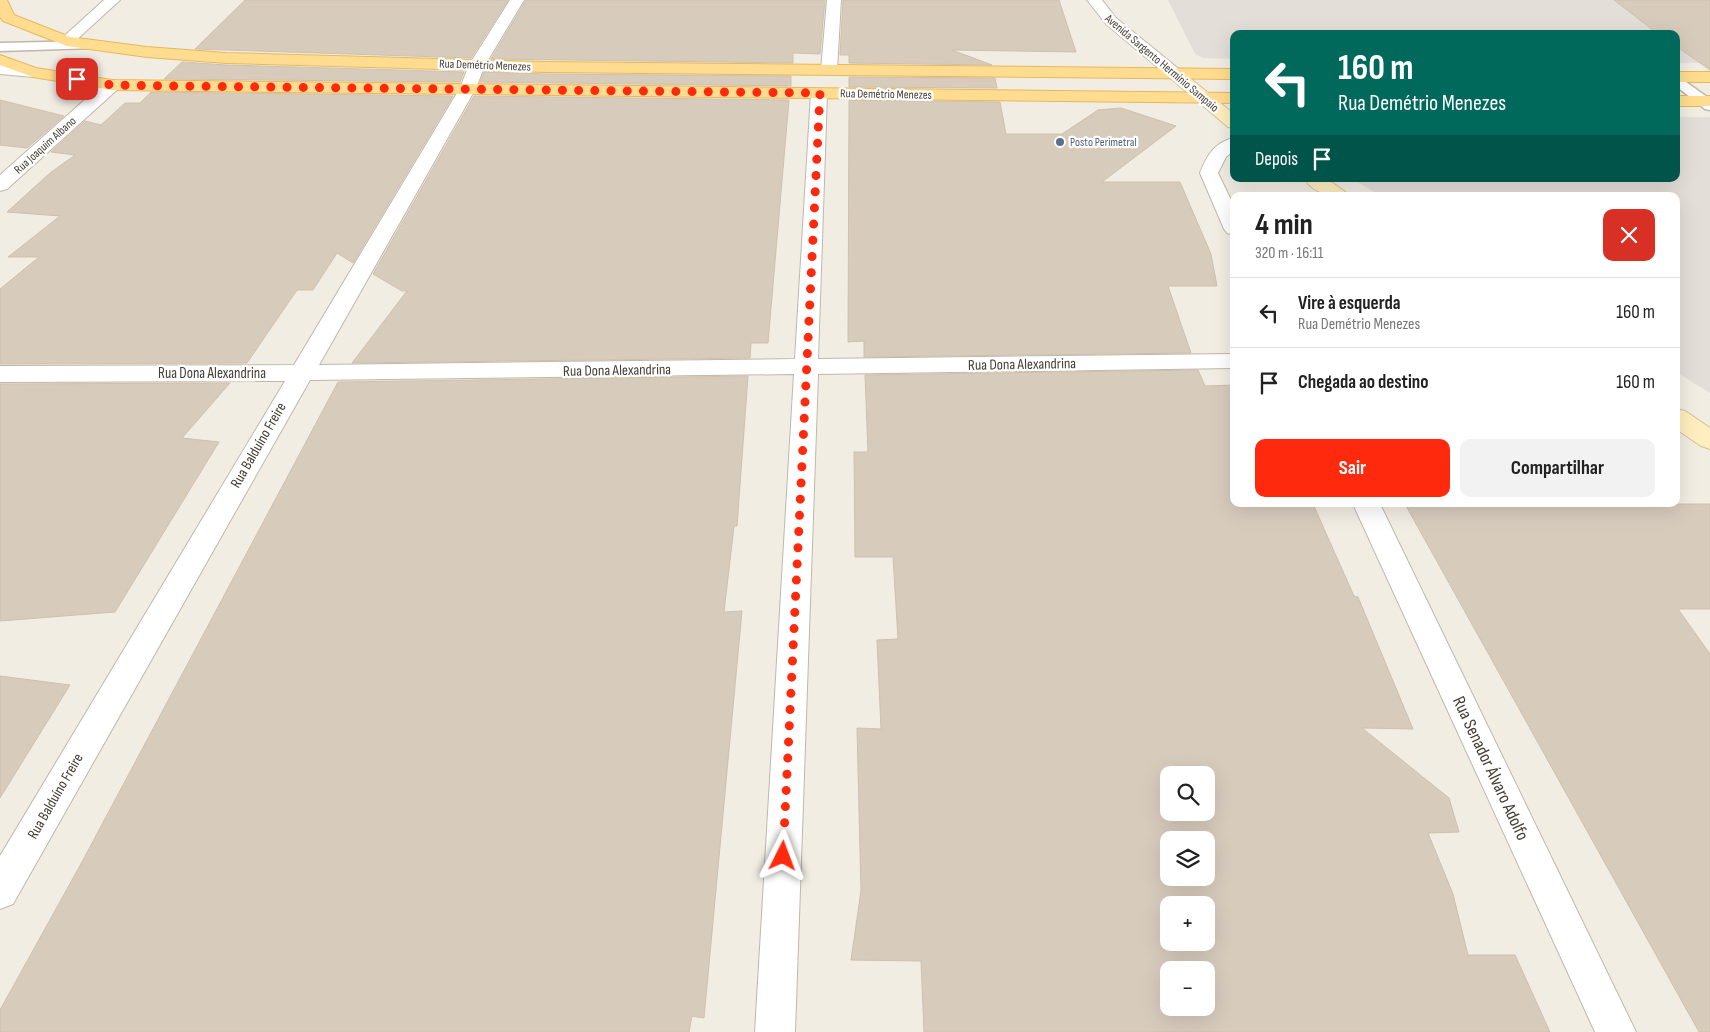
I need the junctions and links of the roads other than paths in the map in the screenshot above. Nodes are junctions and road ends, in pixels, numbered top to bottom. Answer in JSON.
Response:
{"nodes":[{"id":1,"x":0,"y":0,"type":"edge"},
{"id":2,"x":113,"y":0,"type":"edge"},
{"id":3,"x":517,"y":0,"type":"edge"},
{"id":4,"x":834,"y":0,"type":"edge"},
{"id":5,"x":1094,"y":0,"type":"edge"},
{"id":6,"x":67,"y":41,"type":"junction"},
{"id":7,"x":91,"y":45,"type":"junction"},
{"id":8,"x":0,"y":47,"type":"edge"},
{"id":9,"x":0,"y":60,"type":"edge"},
{"id":10,"x":477,"y":65,"type":"junction"},
{"id":11,"x":0,"y":69,"type":"edge"},
{"id":12,"x":32,"y":72,"type":"junction"},
{"id":13,"x":1174,"y":73,"type":"junction"},
{"id":14,"x":1230,"y":74,"type":"edge"},
{"id":15,"x":1710,"y":77,"type":"edge"},
{"id":16,"x":1680,"y":78,"type":"edge"},
{"id":17,"x":1680,"y":81,"type":"edge"},
{"id":18,"x":824,"y":82,"type":"junction"},
{"id":19,"x":112,"y":85,"type":"junction"},
{"id":20,"x":468,"y":88,"type":"junction"},
{"id":21,"x":1203,"y":98,"type":"junction"},
{"id":22,"x":1230,"y":98,"type":"edge"},
{"id":23,"x":1680,"y":101,"type":"edge"},
{"id":24,"x":1708,"y":103,"type":"edge"},
{"id":25,"x":1230,"y":120,"type":"edge"},
{"id":26,"x":1230,"y":144,"type":"edge"},
{"id":27,"x":1319,"y":182,"type":"edge"},
{"id":28,"x":0,"y":185,"type":"edge"},
{"id":29,"x":1335,"y":192,"type":"edge"},
{"id":30,"x":1230,"y":219,"type":"edge"},
{"id":31,"x":1230,"y":361,"type":"edge"},
{"id":32,"x":805,"y":368,"type":"junction"},
{"id":33,"x":300,"y":373,"type":"junction"},
{"id":34,"x":0,"y":374,"type":"edge"},
{"id":35,"x":1680,"y":420,"type":"edge"},
{"id":36,"x":1710,"y":440,"type":"edge"},
{"id":37,"x":1367,"y":507,"type":"edge"},
{"id":38,"x":0,"y":891,"type":"edge"},
{"id":39,"x":775,"y":1032,"type":"edge"},
{"id":40,"x":1616,"y":1032,"type":"edge"}],
"edges":[{"from":1,"to":6,"type":"main road","name":"Rua Demétrio Menezes"},
{"from":2,"to":6,"type":"street"},
{"from":3,"to":10,"type":"street","name":"Rua Balduíno Freire"},
{"from":4,"to":18,"type":"street"},
{"from":5,"to":13,"type":"street","name":"Avenida Sargento Hermínio Sampaio"},
{"from":6,"to":7,"type":"main road","name":"Rua Demétrio Menezes"},
{"from":7,"to":8,"type":"lane"},
{"from":7,"to":10,"type":"main road","name":"Rua Demétrio Menezes"},
{"from":9,"to":12,"type":"main road"},
{"from":10,"to":18,"type":"main road","name":"Rua Demétrio Menezes"},
{"from":10,"to":20,"type":"street","name":"Rua Balduíno Freire"},
{"from":11,"to":12,"type":"street","name":"Rua Demétrio Menezes"},
{"from":12,"to":19,"type":"main road","name":"Rua Demétrio Menezes"},
{"from":13,"to":14,"type":"main road","name":"Rua Demétrio Menezes"},
{"from":13,"to":18,"type":"main road","name":"Rua Demétrio Menezes"},
{"from":13,"to":21,"type":"main road","name":"Avenida Sargento Hermínio Sampaio"},
{"from":15,"to":16,"type":"main road"},
{"from":17,"to":24,"type":"lane"},
{"from":18,"to":20,"type":"main road","name":"Rua Demétrio Menezes"},
{"from":18,"to":21,"type":"main road","name":"Rua Demétrio Menezes"},
{"from":18,"to":32,"type":"street"},
{"from":19,"to":20,"type":"main road","name":"Rua Demétrio Menezes"},
{"from":19,"to":28,"type":"street","name":"Rua Joaquim Albano"},
{"from":20,"to":33,"type":"street","name":"Rua Balduíno Freire"},
{"from":21,"to":22,"type":"main road","name":"Rua Demétrio Menezes"},
{"from":21,"to":25,"type":"main road","name":"Avenida Sargento Hermínio Sampaio"},
{"from":23,"to":24,"type":"main road"},
{"from":26,"to":30,"type":"street"},
{"from":27,"to":29,"type":"main road"},
{"from":31,"to":32,"type":"street","name":"Rua Dona Alexandrina"},
{"from":32,"to":33,"type":"street","name":"Rua Dona Alexandrina"},
{"from":32,"to":39,"type":"street"},
{"from":33,"to":34,"type":"street","name":"Rua Dona Alexandrina"},
{"from":33,"to":38,"type":"street","name":"Rua Balduíno Freire"},
{"from":35,"to":36,"type":"main road"},
{"from":37,"to":40,"type":"street","name":"Rua Senador Álvaro Adolfo"}]}
